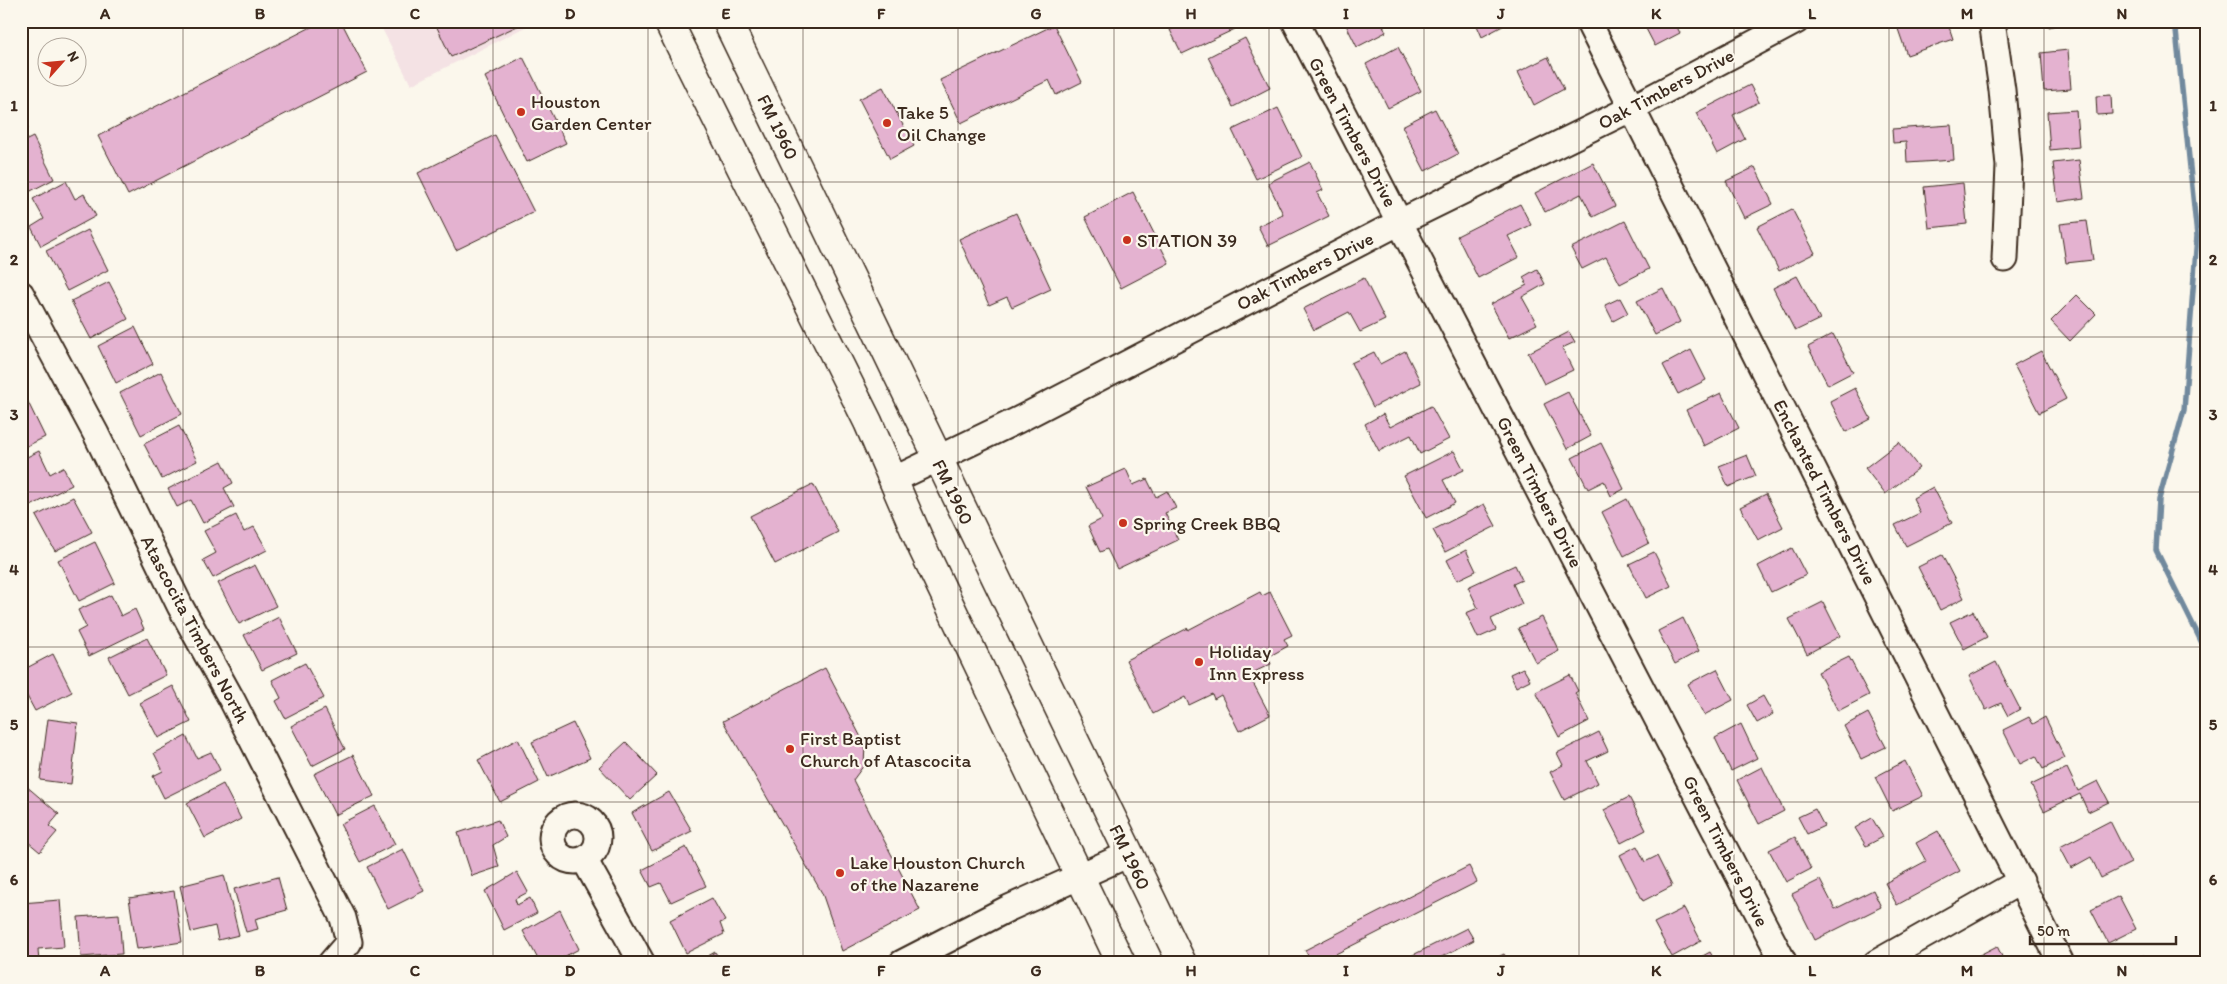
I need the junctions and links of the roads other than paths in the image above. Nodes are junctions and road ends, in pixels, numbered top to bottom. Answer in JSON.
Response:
{"nodes":[{"id":1,"x":668,"y":21,"type":"edge"},
{"id":2,"x":727,"y":21,"type":"edge"},
{"id":3,"x":1295,"y":21,"type":"edge"},
{"id":4,"x":1588,"y":21,"type":"edge"},
{"id":5,"x":1796,"y":21,"type":"edge"},
{"id":6,"x":1992,"y":21,"type":"edge"},
{"id":7,"x":1632,"y":108,"type":"junction"},
{"id":8,"x":1400,"y":222,"type":"junction"},
{"id":9,"x":2005,"y":259,"type":"dead end"},
{"id":10,"x":21,"y":294,"type":"edge"},
{"id":11,"x":937,"y":458,"type":"junction"},
{"id":12,"x":893,"y":480,"type":"junction"},
{"id":13,"x":1129,"y":854,"type":"junction"},
{"id":14,"x":584,"y":858,"type":"dead end"},
{"id":15,"x":1079,"y":876,"type":"junction"},
{"id":16,"x":2021,"y":881,"type":"junction"},
{"id":17,"x":331,"y":963,"type":"edge"},
{"id":18,"x":642,"y":963,"type":"edge"},
{"id":19,"x":902,"y":963,"type":"edge"},
{"id":20,"x":1121,"y":963,"type":"edge"},
{"id":21,"x":1182,"y":963,"type":"edge"},
{"id":22,"x":1784,"y":963,"type":"edge"},
{"id":23,"x":1876,"y":963,"type":"edge"},
{"id":24,"x":2061,"y":963,"type":"edge"}],
"edges":[{"from":1,"to":12,"type":"main road"},
{"from":2,"to":11,"type":"main road","name":"FM 1960","number":"FM 1960"},
{"from":3,"to":8,"type":"street","name":"Green Timbers Drive"},
{"from":4,"to":7,"type":"street","name":"Enchanted Timbers Drive"},
{"from":5,"to":7,"type":"street","name":"Oak Timbers Drive"},
{"from":6,"to":9,"type":"street"},
{"from":7,"to":8,"type":"street","name":"Oak Timbers Drive"},
{"from":7,"to":16,"type":"street","name":"Enchanted Timbers Drive"},
{"from":8,"to":11,"type":"street","name":"Oak Timbers Drive"},
{"from":8,"to":22,"type":"street","name":"Green Timbers Drive"},
{"from":10,"to":17,"type":"street","name":"Atascocita Timbers North"},
{"from":11,"to":12,"type":"street","name":"Oak Timbers Drive"},
{"from":11,"to":13,"type":"main road","name":"FM 1960","number":"FM 1960"},
{"from":12,"to":15,"type":"main road"},
{"from":13,"to":15,"type":"street"},
{"from":13,"to":21,"type":"main road","name":"FM 1960","number":"FM 1960"},
{"from":14,"to":18,"type":"street"},
{"from":15,"to":19,"type":"street"},
{"from":15,"to":20,"type":"main road"},
{"from":16,"to":23,"type":"street"},
{"from":16,"to":24,"type":"street","name":"Enchanted Timbers Drive"}]}
